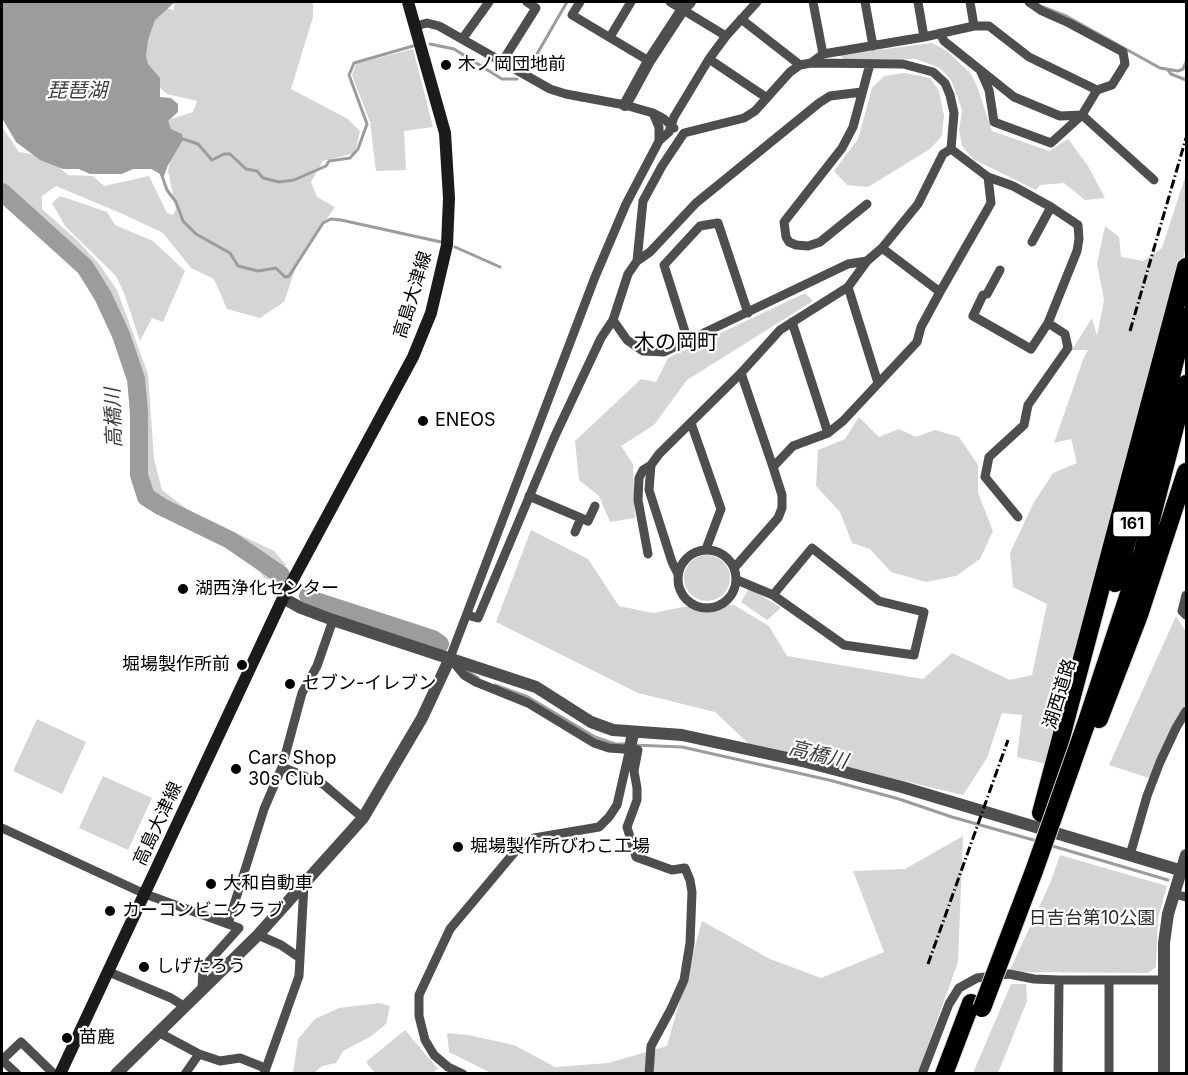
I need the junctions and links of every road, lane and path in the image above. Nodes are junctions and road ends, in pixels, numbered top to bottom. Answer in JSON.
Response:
{"nodes":[{"id":1,"x":408,"y":2,"type":"edge"},
{"id":2,"x":489,"y":2,"type":"edge"},
{"id":3,"x":527,"y":2,"type":"edge"},
{"id":4,"x":580,"y":2,"type":"edge"},
{"id":5,"x":631,"y":2,"type":"edge"},
{"id":6,"x":670,"y":2,"type":"edge"},
{"id":7,"x":757,"y":2,"type":"edge"},
{"id":8,"x":813,"y":2,"type":"edge"},
{"id":9,"x":866,"y":2,"type":"edge"},
{"id":10,"x":918,"y":2,"type":"edge"},
{"id":11,"x":970,"y":2,"type":"edge"},
{"id":12,"x":1029,"y":2,"type":"edge"},
{"id":13,"x":686,"y":5,"type":"edge"},
{"id":14,"x":741,"y":19,"type":"junction"},
{"id":15,"x":416,"y":26,"type":"junction"},
{"id":16,"x":974,"y":26,"type":"junction"},
{"id":17,"x":940,"y":33,"type":"junction"},
{"id":18,"x":726,"y":36,"type":"junction"},
{"id":19,"x":610,"y":37,"type":"junction"},
{"id":20,"x":924,"y":37,"type":"junction"},
{"id":21,"x":463,"y":38,"type":"junction"},
{"id":22,"x":873,"y":46,"type":"junction"},
{"id":23,"x":823,"y":54,"type":"junction"},
{"id":24,"x":709,"y":59,"type":"junction"},
{"id":25,"x":502,"y":62,"type":"junction"},
{"id":26,"x":649,"y":62,"type":"junction"},
{"id":27,"x":811,"y":63,"type":"junction"},
{"id":28,"x":870,"y":64,"type":"junction"},
{"id":29,"x":800,"y":65,"type":"junction"},
{"id":30,"x":980,"y":69,"type":"junction"},
{"id":31,"x":1097,"y":90,"type":"junction"},
{"id":32,"x":862,"y":92,"type":"junction"},
{"id":33,"x":766,"y":98,"type":"junction"},
{"id":34,"x":625,"y":105,"type":"junction"},
{"id":35,"x":653,"y":113,"type":"junction"},
{"id":36,"x":1082,"y":115,"type":"junction"},
{"id":37,"x":671,"y":126,"type":"junction"},
{"id":38,"x":684,"y":133,"type":"junction"},
{"id":39,"x":658,"y":141,"type":"junction"},
{"id":40,"x":951,"y":149,"type":"junction"},
{"id":41,"x":988,"y":177,"type":"junction"},
{"id":42,"x":1154,"y":180,"type":"dead end"},
{"id":43,"x":867,"y":204,"type":"dead end"},
{"id":44,"x":1051,"y":207,"type":"junction"},
{"id":45,"x":1032,"y":242,"type":"dead end"},
{"id":46,"x":882,"y":248,"type":"junction"},
{"id":47,"x":637,"y":261,"type":"junction"},
{"id":48,"x":867,"y":261,"type":"junction"},
{"id":49,"x":1186,"y":267,"type":"edge"},
{"id":50,"x":1000,"y":270,"type":"dead end"},
{"id":51,"x":848,"y":287,"type":"junction"},
{"id":52,"x":939,"y":292,"type":"junction"},
{"id":53,"x":748,"y":313,"type":"junction"},
{"id":54,"x":613,"y":320,"type":"junction"},
{"id":55,"x":792,"y":322,"type":"junction"},
{"id":56,"x":1048,"y":323,"type":"junction"},
{"id":57,"x":1185,"y":323,"type":"edge"},
{"id":58,"x":688,"y":341,"type":"junction"},
{"id":59,"x":741,"y":373,"type":"junction"},
{"id":60,"x":878,"y":383,"type":"junction"},
{"id":61,"x":1186,"y":384,"type":"edge"},
{"id":62,"x":691,"y":423,"type":"junction"},
{"id":63,"x":828,"y":433,"type":"junction"},
{"id":64,"x":651,"y":465,"type":"junction"},
{"id":65,"x":773,"y":467,"type":"junction"},
{"id":66,"x":1186,"y":472,"type":"edge"},
{"id":67,"x":530,"y":496,"type":"junction"},
{"id":68,"x":595,"y":506,"type":"dead end"},
{"id":69,"x":1018,"y":517,"type":"dead end"},
{"id":70,"x":580,"y":518,"type":"junction"},
{"id":71,"x":575,"y":532,"type":"dead end"},
{"id":72,"x":706,"y":549,"type":"junction"},
{"id":73,"x":648,"y":554,"type":"dead end"},
{"id":74,"x":735,"y":567,"type":"junction"},
{"id":75,"x":678,"y":574,"type":"junction"},
{"id":76,"x":737,"y":580,"type":"junction"},
{"id":77,"x":286,"y":594,"type":"junction"},
{"id":78,"x":773,"y":595,"type":"junction"},
{"id":79,"x":1186,"y":595,"type":"edge"},
{"id":80,"x":467,"y":615,"type":"junction"},
{"id":81,"x":1186,"y":615,"type":"edge"},
{"id":82,"x":333,"y":620,"type":"junction"},
{"id":83,"x":450,"y":658,"type":"junction"},
{"id":84,"x":1186,"y":711,"type":"edge"},
{"id":85,"x":1081,"y":722,"type":"junction"},
{"id":86,"x":633,"y":733,"type":"junction"},
{"id":87,"x":630,"y":749,"type":"junction"},
{"id":88,"x":282,"y":767,"type":"junction"},
{"id":89,"x":363,"y":818,"type":"junction"},
{"id":90,"x":2,"y":828,"type":"edge"},
{"id":91,"x":1130,"y":855,"type":"junction"},
{"id":92,"x":1186,"y":855,"type":"edge"},
{"id":93,"x":1184,"y":871,"type":"edge"},
{"id":94,"x":304,"y":884,"type":"junction"},
{"id":95,"x":145,"y":894,"type":"junction"},
{"id":96,"x":1174,"y":894,"type":"junction"},
{"id":97,"x":1186,"y":897,"type":"edge"},
{"id":98,"x":228,"y":924,"type":"junction"},
{"id":99,"x":258,"y":934,"type":"junction"},
{"id":100,"x":300,"y":958,"type":"junction"},
{"id":101,"x":109,"y":972,"type":"junction"},
{"id":102,"x":1059,"y":980,"type":"junction"},
{"id":103,"x":1109,"y":980,"type":"junction"},
{"id":104,"x":1164,"y":980,"type":"junction"},
{"id":105,"x":202,"y":988,"type":"junction"},
{"id":106,"x":976,"y":1005,"type":"junction"},
{"id":107,"x":184,"y":1006,"type":"junction"},
{"id":108,"x":158,"y":1032,"type":"junction"},
{"id":109,"x":199,"y":1054,"type":"junction"},
{"id":110,"x":2,"y":1060,"type":"edge"},
{"id":111,"x":265,"y":1071,"type":"edge"},
{"id":112,"x":17,"y":1074,"type":"edge"},
{"id":113,"x":54,"y":1074,"type":"edge"},
{"id":114,"x":60,"y":1074,"type":"edge"},
{"id":115,"x":116,"y":1074,"type":"edge"},
{"id":116,"x":185,"y":1074,"type":"edge"},
{"id":117,"x":462,"y":1074,"type":"edge"},
{"id":118,"x":649,"y":1074,"type":"edge"},
{"id":119,"x":922,"y":1074,"type":"edge"},
{"id":120,"x":944,"y":1074,"type":"edge"},
{"id":121,"x":958,"y":1074,"type":"edge"},
{"id":122,"x":1058,"y":1074,"type":"edge"},
{"id":123,"x":1109,"y":1074,"type":"edge"},
{"id":124,"x":1164,"y":1074,"type":"edge"}],
"edges":[{"from":1,"to":15,"type":"main road","name":"高島大津線"},
{"from":2,"to":21,"type":"street"},
{"from":3,"to":25,"type":"street"},
{"from":4,"to":19,"type":"street"},
{"from":5,"to":19,"type":"street"},
{"from":6,"to":13,"type":"street"},
{"from":7,"to":14,"type":"street"},
{"from":8,"to":23,"type":"street"},
{"from":9,"to":22,"type":"street"},
{"from":10,"to":20,"type":"street"},
{"from":11,"to":16,"type":"street"},
{"from":12,"to":31,"type":"street"},
{"from":13,"to":18,"type":"street"},
{"from":13,"to":26,"type":"street"},
{"from":14,"to":18,"type":"street"},
{"from":14,"to":29,"type":"street"},
{"from":15,"to":21,"type":"street"},
{"from":15,"to":77,"type":"main road","name":"高島大津線"},
{"from":16,"to":17,"type":"street"},
{"from":16,"to":31,"type":"street"},
{"from":17,"to":20,"type":"street"},
{"from":17,"to":30,"type":"street"},
{"from":18,"to":24,"type":"street"},
{"from":19,"to":26,"type":"street"},
{"from":20,"to":22,"type":"street"},
{"from":21,"to":25,"type":"street"},
{"from":22,"to":23,"type":"street"},
{"from":23,"to":27,"type":"street"},
{"from":24,"to":33,"type":"street"},
{"from":24,"to":37,"type":"street"},
{"from":25,"to":34,"type":"street"},
{"from":26,"to":34,"type":"street"},
{"from":27,"to":28,"type":"street"},
{"from":27,"to":29,"type":"street"},
{"from":28,"to":32,"type":"street"},
{"from":28,"to":40,"type":"street"},
{"from":29,"to":33,"type":"street"},
{"from":30,"to":36,"type":"street"},
{"from":30,"to":36,"type":"street"},
{"from":31,"to":36,"type":"street"},
{"from":32,"to":43,"type":"street"},
{"from":32,"to":47,"type":"street"},
{"from":33,"to":38,"type":"street"},
{"from":34,"to":35,"type":"street"},
{"from":35,"to":37,"type":"street"},
{"from":35,"to":39,"type":"street"},
{"from":36,"to":42,"type":"street"},
{"from":37,"to":38,"type":"street"},
{"from":37,"to":39,"type":"street"},
{"from":38,"to":47,"type":"street"},
{"from":39,"to":80,"type":"street"},
{"from":40,"to":41,"type":"street"},
{"from":40,"to":46,"type":"street"},
{"from":41,"to":44,"type":"street"},
{"from":41,"to":52,"type":"street"},
{"from":44,"to":45,"type":"street"},
{"from":44,"to":56,"type":"street"},
{"from":46,"to":48,"type":"street"},
{"from":46,"to":52,"type":"street"},
{"from":47,"to":54,"type":"street"},
{"from":48,"to":51,"type":"street"},
{"from":48,"to":53,"type":"street"},
{"from":49,"to":85,"type":"highway"},
{"from":50,"to":56,"type":"street"},
{"from":51,"to":55,"type":"street"},
{"from":51,"to":60,"type":"street"},
{"from":52,"to":60,"type":"street"},
{"from":53,"to":58,"type":"street"},
{"from":53,"to":58,"type":"street"},
{"from":54,"to":58,"type":"street"},
{"from":54,"to":67,"type":"street"},
{"from":55,"to":59,"type":"street"},
{"from":55,"to":63,"type":"street"},
{"from":56,"to":69,"type":"street"},
{"from":57,"to":85,"type":"highway","name":"湖西道路","number":"161"},
{"from":59,"to":62,"type":"street"},
{"from":59,"to":65,"type":"street"},
{"from":60,"to":63,"type":"street"},
{"from":61,"to":85,"type":"highway","name":"湖西道路","number":"161"},
{"from":62,"to":64,"type":"street"},
{"from":62,"to":72,"type":"street"},
{"from":63,"to":65,"type":"street"},
{"from":64,"to":73,"type":"street"},
{"from":64,"to":75,"type":"street"},
{"from":65,"to":74,"type":"street"},
{"from":66,"to":85,"type":"highway"},
{"from":67,"to":70,"type":"street"},
{"from":67,"to":80,"type":"street"},
{"from":68,"to":70,"type":"street"},
{"from":70,"to":71,"type":"street"},
{"from":72,"to":74,"type":"street"},
{"from":72,"to":75,"type":"street"},
{"from":74,"to":76,"type":"street"},
{"from":75,"to":76,"type":"street"},
{"from":76,"to":78,"type":"street"},
{"from":77,"to":82,"type":"street"},
{"from":77,"to":95,"type":"main road","name":"高島大津線"},
{"from":78,"to":78,"type":"street"},
{"from":79,"to":81,"type":"street"},
{"from":80,"to":83,"type":"street"},
{"from":82,"to":83,"type":"street"},
{"from":82,"to":88,"type":"street"},
{"from":83,"to":86,"type":"street"},
{"from":83,"to":87,"type":"street"},
{"from":83,"to":89,"type":"street"},
{"from":84,"to":91,"type":"street"},
{"from":85,"to":106,"type":"highway"},
{"from":85,"to":106,"type":"highway","bridge":true},
{"from":86,"to":87,"type":"street"},
{"from":86,"to":91,"type":"street"},
{"from":87,"to":117,"type":"street"},
{"from":87,"to":118,"type":"street"},
{"from":88,"to":89,"type":"street"},
{"from":88,"to":98,"type":"street"},
{"from":89,"to":94,"type":"street"},
{"from":90,"to":95,"type":"street"},
{"from":91,"to":93,"type":"street"},
{"from":92,"to":93,"type":"street"},
{"from":93,"to":96,"type":"street"},
{"from":94,"to":99,"type":"street"},
{"from":94,"to":100,"type":"street"},
{"from":95,"to":98,"type":"street"},
{"from":95,"to":101,"type":"main road","name":"高島大津線"},
{"from":96,"to":97,"type":"street"},
{"from":96,"to":104,"type":"street"},
{"from":98,"to":105,"type":"street"},
{"from":99,"to":100,"type":"street"},
{"from":99,"to":105,"type":"street"},
{"from":100,"to":111,"type":"street"},
{"from":101,"to":107,"type":"street"},
{"from":101,"to":114,"type":"main road","name":"高島大津線"},
{"from":102,"to":103,"type":"street"},
{"from":102,"to":119,"type":"street"},
{"from":102,"to":122,"type":"street"},
{"from":103,"to":104,"type":"street"},
{"from":103,"to":123,"type":"street"},
{"from":104,"to":124,"type":"street"},
{"from":105,"to":107,"type":"street"},
{"from":106,"to":120,"type":"highway"},
{"from":106,"to":121,"type":"highway"},
{"from":107,"to":108,"type":"street"},
{"from":108,"to":109,"type":"street"},
{"from":108,"to":115,"type":"street"},
{"from":109,"to":111,"type":"street"},
{"from":109,"to":116,"type":"street"},
{"from":110,"to":112,"type":"street"},
{"from":110,"to":113,"type":"street"}]}
